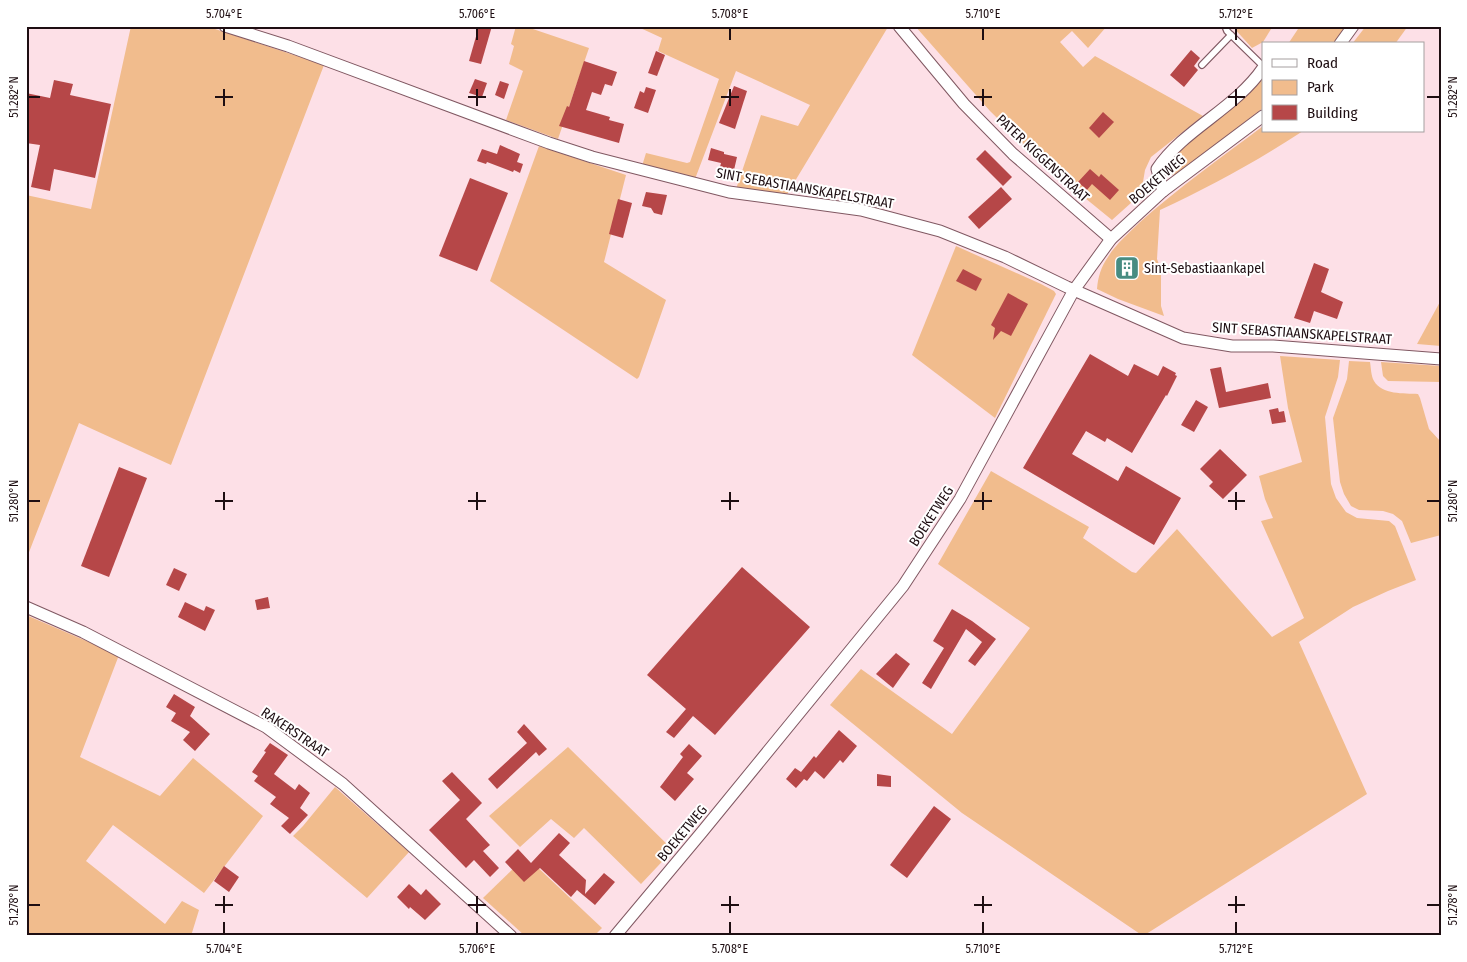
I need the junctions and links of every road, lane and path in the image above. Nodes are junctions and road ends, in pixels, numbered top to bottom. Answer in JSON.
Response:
{"nodes":[{"id":1,"x":224,"y":26,"type":"edge"},
{"id":2,"x":899,"y":26,"type":"edge"},
{"id":3,"x":1225,"y":26,"type":"edge"},
{"id":4,"x":1353,"y":26,"type":"edge"},
{"id":5,"x":1231,"y":35,"type":"junction"},
{"id":6,"x":1341,"y":42,"type":"edge"},
{"id":7,"x":1202,"y":65,"type":"dead end"},
{"id":8,"x":1262,"y":66,"type":"edge"},
{"id":9,"x":1262,"y":68,"type":"edge"},
{"id":10,"x":1262,"y":117,"type":"edge"},
{"id":11,"x":1163,"y":191,"type":"junction"},
{"id":12,"x":1112,"y":239,"type":"junction"},
{"id":13,"x":1074,"y":290,"type":"junction"},
{"id":14,"x":1441,"y":359,"type":"edge"},
{"id":15,"x":26,"y":607,"type":"edge"},
{"id":16,"x":510,"y":936,"type":"edge"},
{"id":17,"x":615,"y":936,"type":"edge"}],
"edges":[{"from":1,"to":13,"type":"street","name":"SINT SEBASTIAANSKAPELSTRAAT"},
{"from":2,"to":12,"type":"street","name":"PATER KIGGENSTRAAT"},
{"from":3,"to":5,"type":"lane"},
{"from":4,"to":6,"type":"street"},
{"from":5,"to":7,"type":"lane"},
{"from":5,"to":8,"type":"lane"},
{"from":9,"to":11,"type":"street"},
{"from":10,"to":11,"type":"street","name":"BOEKETWEG"},
{"from":11,"to":12,"type":"street","name":"BOEKETWEG"},
{"from":12,"to":13,"type":"street","name":"BOEKETWEG"},
{"from":13,"to":14,"type":"street","name":"SINT SEBASTIAANSKAPELSTRAAT"},
{"from":13,"to":17,"type":"street","name":"BOEKETWEG"},
{"from":15,"to":16,"type":"street","name":"RAKERSTRAAT"}]}
